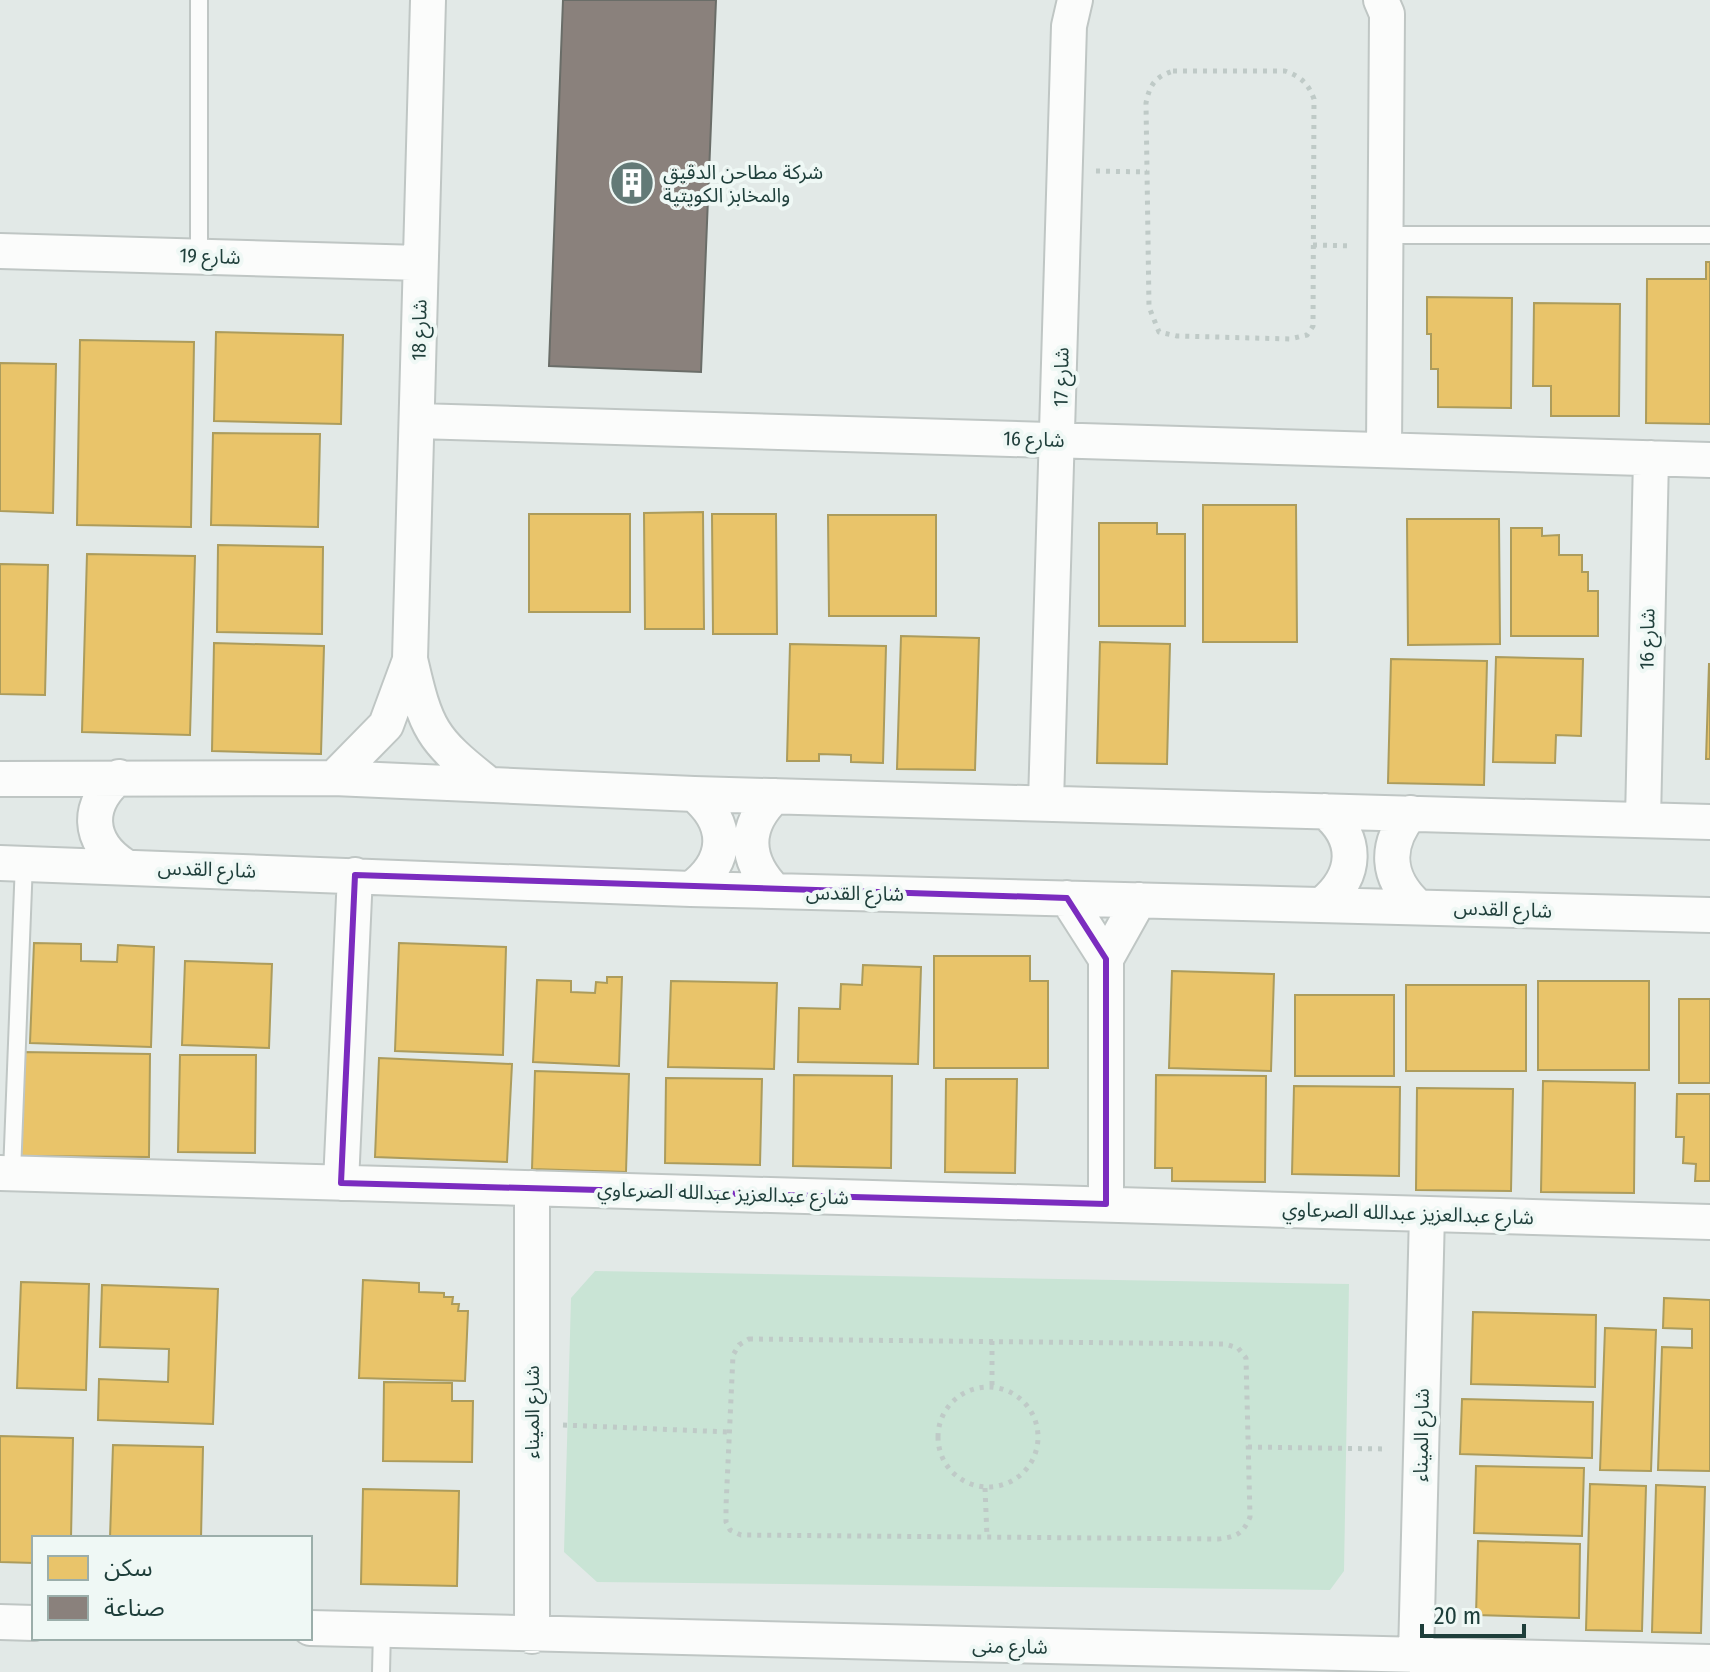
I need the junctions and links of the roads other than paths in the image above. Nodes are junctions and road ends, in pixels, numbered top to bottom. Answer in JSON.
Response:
{"nodes":[{"id":1,"x":199,"y":0,"type":"edge"},
{"id":2,"x":428,"y":0,"type":"edge"},
{"id":3,"x":1075,"y":0,"type":"edge"},
{"id":4,"x":1381,"y":0,"type":"edge"},
{"id":5,"x":1385,"y":235,"type":"junction"},
{"id":6,"x":1710,"y":235,"type":"edge"},
{"id":7,"x":0,"y":251,"type":"edge"},
{"id":8,"x":199,"y":256,"type":"junction"},
{"id":9,"x":420,"y":263,"type":"junction"},
{"id":10,"x":417,"y":421,"type":"junction"},
{"id":11,"x":1059,"y":440,"type":"junction"},
{"id":12,"x":1384,"y":450,"type":"junction"},
{"id":13,"x":1651,"y":458,"type":"junction"},
{"id":14,"x":1710,"y":460,"type":"edge"},
{"id":15,"x":410,"y":659,"type":"junction"},
{"id":16,"x":119,"y":777,"type":"junction"},
{"id":17,"x":334,"y":778,"type":"junction"},
{"id":18,"x":0,"y":779,"type":"edge"},
{"id":19,"x":487,"y":783,"type":"junction"},
{"id":20,"x":694,"y":794,"type":"junction"},
{"id":21,"x":775,"y":796,"type":"junction"},
{"id":22,"x":1046,"y":802,"type":"junction"},
{"id":23,"x":1325,"y":811,"type":"junction"},
{"id":24,"x":1411,"y":813,"type":"junction"},
{"id":25,"x":1643,"y":820,"type":"junction"},
{"id":26,"x":1710,"y":822,"type":"edge"},
{"id":27,"x":12,"y":862,"type":"edge"},
{"id":28,"x":123,"y":865,"type":"junction"},
{"id":29,"x":355,"y":875,"type":"junction"},
{"id":30,"x":691,"y":889,"type":"junction"},
{"id":31,"x":775,"y":891,"type":"junction"},
{"id":32,"x":1067,"y":898,"type":"junction"},
{"id":33,"x":1139,"y":900,"type":"junction"},
{"id":34,"x":1324,"y":903,"type":"junction"},
{"id":35,"x":1417,"y":906,"type":"junction"},
{"id":36,"x":1710,"y":915,"type":"edge"},
{"id":37,"x":1106,"y":959,"type":"junction"},
{"id":38,"x":6,"y":1173,"type":"edge"},
{"id":39,"x":341,"y":1183,"type":"junction"},
{"id":40,"x":532,"y":1188,"type":"junction"},
{"id":41,"x":1106,"y":1204,"type":"junction"},
{"id":42,"x":1427,"y":1214,"type":"junction"},
{"id":43,"x":1710,"y":1222,"type":"edge"},
{"id":44,"x":0,"y":1622,"type":"edge"},
{"id":45,"x":32,"y":1623,"type":"edge"},
{"id":46,"x":312,"y":1628,"type":"edge"},
{"id":47,"x":382,"y":1630,"type":"junction"},
{"id":48,"x":532,"y":1636,"type":"junction"},
{"id":49,"x":1416,"y":1656,"type":"junction"},
{"id":50,"x":1094,"y":1660,"type":"edge"},
{"id":51,"x":1710,"y":1662,"type":"edge"},
{"id":52,"x":381,"y":1672,"type":"edge"}],
"edges":[{"from":1,"to":8,"type":"lane"},
{"from":2,"to":9,"type":"street","name":"شارع 18"},
{"from":3,"to":11,"type":"street","name":"شارع 17"},
{"from":4,"to":5,"type":"street"},
{"from":5,"to":6,"type":"lane"},
{"from":5,"to":12,"type":"street"},
{"from":7,"to":8,"type":"street","name":"شارع 19"},
{"from":8,"to":9,"type":"street","name":"شارع 19"},
{"from":9,"to":10,"type":"street","name":"شارع 18"},
{"from":10,"to":11,"type":"street","name":"شارع 16"},
{"from":10,"to":15,"type":"street","name":"شارع 18"},
{"from":11,"to":12,"type":"street","name":"شارع 16"},
{"from":11,"to":22,"type":"street","name":"شارع 17"},
{"from":12,"to":13,"type":"street","name":"شارع 16"},
{"from":13,"to":14,"type":"street","name":"شارع 16"},
{"from":13,"to":25,"type":"street","name":"شارع 16"},
{"from":15,"to":17,"type":"street","name":"شارع 18"},
{"from":15,"to":19,"type":"street","name":"شارع 18"},
{"from":16,"to":17,"type":"street"},
{"from":16,"to":18,"type":"street"},
{"from":16,"to":28,"type":"street"},
{"from":17,"to":19,"type":"street"},
{"from":19,"to":20,"type":"street"},
{"from":20,"to":21,"type":"street"},
{"from":20,"to":30,"type":"street"},
{"from":21,"to":22,"type":"street"},
{"from":21,"to":31,"type":"street"},
{"from":22,"to":23,"type":"street"},
{"from":23,"to":24,"type":"street"},
{"from":23,"to":34,"type":"street"},
{"from":24,"to":25,"type":"street"},
{"from":24,"to":35,"type":"street"},
{"from":25,"to":26,"type":"street"},
{"from":27,"to":28,"type":"street","name":"شارع القدس"},
{"from":27,"to":38,"type":"lane"},
{"from":28,"to":29,"type":"street","name":"شارع القدس"},
{"from":29,"to":30,"type":"street","name":"شارع القدس"},
{"from":29,"to":39,"type":"street"},
{"from":30,"to":31,"type":"street","name":"شارع القدس"},
{"from":31,"to":32,"type":"street","name":"شارع القدس"},
{"from":32,"to":33,"type":"street","name":"شارع القدس"},
{"from":32,"to":37,"type":"street"},
{"from":33,"to":34,"type":"street","name":"شارع القدس"},
{"from":33,"to":37,"type":"street"},
{"from":34,"to":35,"type":"street","name":"شارع القدس"},
{"from":35,"to":36,"type":"street","name":"شارع القدس"},
{"from":37,"to":41,"type":"street"},
{"from":38,"to":39,"type":"street","name":"شارع عبدالعزيز عبدالله الصرعاوي"},
{"from":39,"to":40,"type":"street","name":"شارع عبدالعزيز عبدالله الصرعاوي"},
{"from":40,"to":41,"type":"street","name":"شارع عبدالعزيز عبدالله الصرعاوي"},
{"from":40,"to":48,"type":"street","name":"شارع الميناء"},
{"from":41,"to":42,"type":"street","name":"شارع عبدالعزيز عبدالله الصرعاوي"},
{"from":42,"to":43,"type":"street","name":"شارع عبدالعزيز عبدالله الصرعاوي"},
{"from":42,"to":49,"type":"street","name":"شارع الميناء"},
{"from":44,"to":45,"type":"street"},
{"from":46,"to":47,"type":"street","name":"شارع منى"},
{"from":47,"to":48,"type":"street","name":"شارع منى"},
{"from":47,"to":52,"type":"lane"},
{"from":48,"to":50,"type":"street","name":"شارع منى"},
{"from":49,"to":50,"type":"street","name":"شارع منى"},
{"from":49,"to":51,"type":"street","name":"شارع منى"}]}
